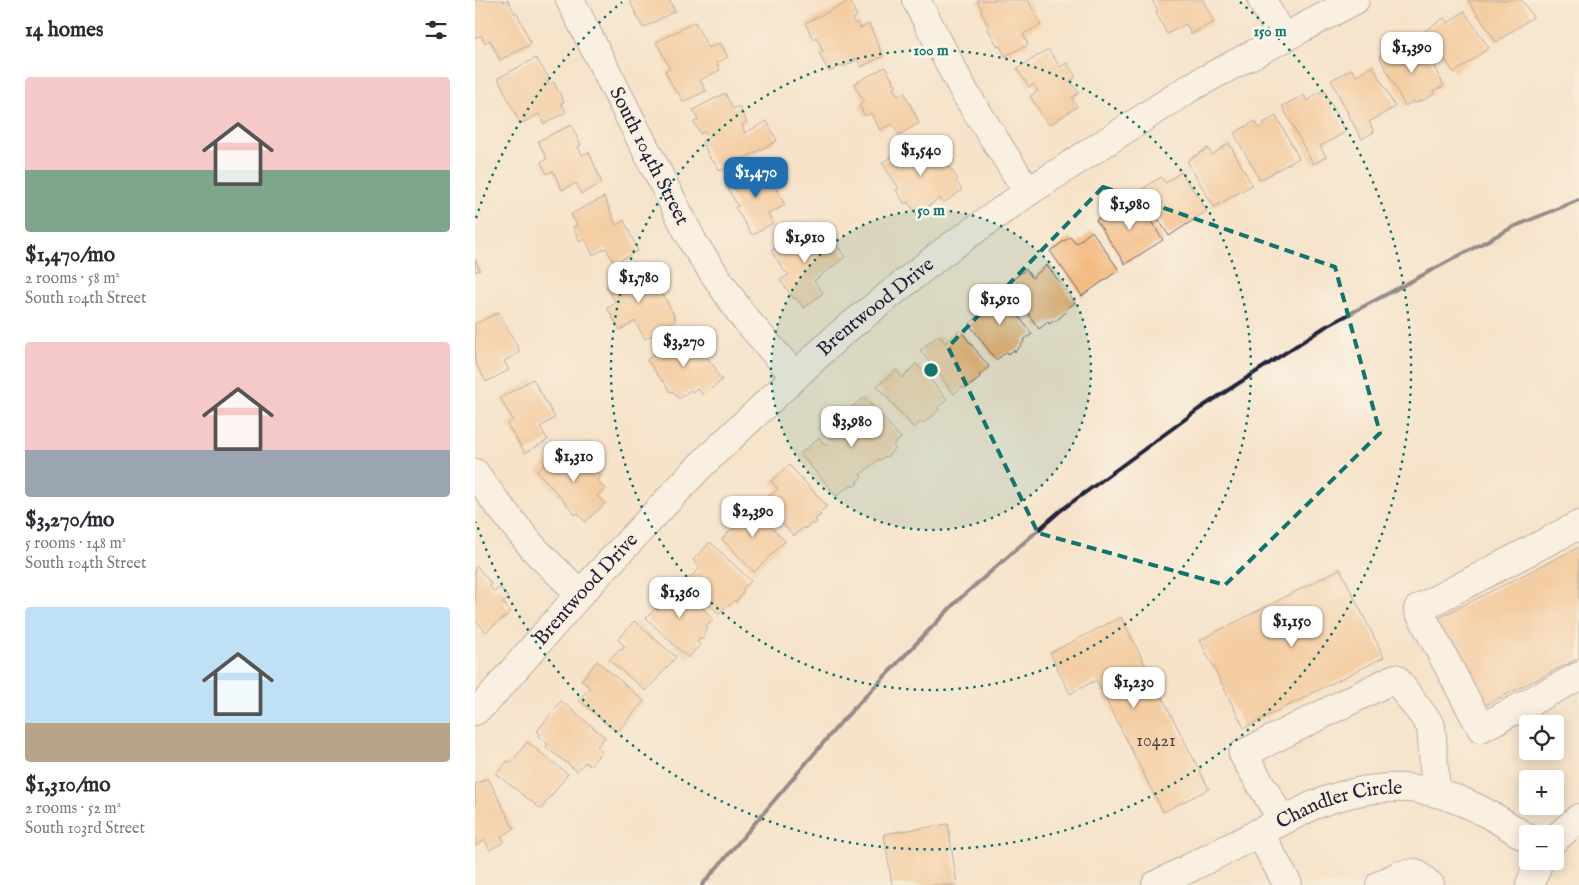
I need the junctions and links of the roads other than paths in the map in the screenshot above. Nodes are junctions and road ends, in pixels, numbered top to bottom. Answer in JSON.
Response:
{"nodes":[{"id":1,"x":570,"y":0,"type":"edge"},
{"id":2,"x":916,"y":0,"type":"edge"},
{"id":3,"x":1262,"y":0,"type":"edge"},
{"id":4,"x":1355,"y":0,"type":"edge"},
{"id":5,"x":1283,"y":39,"type":"junction"},
{"id":6,"x":1027,"y":192,"type":"junction"},
{"id":7,"x":795,"y":376,"type":"junction"},
{"id":8,"x":475,"y":473,"type":"edge"},
{"id":9,"x":1579,"y":525,"type":"edge"},
{"id":10,"x":581,"y":594,"type":"junction"},
{"id":11,"x":1579,"y":676,"type":"edge"},
{"id":12,"x":475,"y":710,"type":"edge"},
{"id":13,"x":1436,"y":792,"type":"junction"},
{"id":14,"x":1579,"y":818,"type":"edge"},
{"id":15,"x":1270,"y":826,"type":"junction"},
{"id":16,"x":1564,"y":831,"type":"edge"},
{"id":17,"x":1519,"y":833,"type":"edge"},
{"id":18,"x":1536,"y":870,"type":"edge"},
{"id":19,"x":1155,"y":885,"type":"edge"},
{"id":20,"x":1288,"y":885,"type":"edge"},
{"id":21,"x":1380,"y":885,"type":"edge"},
{"id":22,"x":1430,"y":885,"type":"edge"},
{"id":23,"x":1530,"y":885,"type":"edge"}],
"edges":[{"from":1,"to":7,"type":"street","name":"South 104th Street"},
{"from":2,"to":6,"type":"street"},
{"from":3,"to":5,"type":"street"},
{"from":4,"to":5,"type":"street","name":"Brentwood Drive"},
{"from":5,"to":6,"type":"street","name":"Brentwood Drive"},
{"from":6,"to":7,"type":"street","name":"Brentwood Drive"},
{"from":7,"to":10,"type":"street","name":"Brentwood Drive"},
{"from":8,"to":10,"type":"street"},
{"from":9,"to":11,"type":"street"},
{"from":10,"to":12,"type":"street","name":"Brentwood Drive"},
{"from":13,"to":15,"type":"street","name":"Chandler Circle"},
{"from":13,"to":15,"type":"street"},
{"from":13,"to":17,"type":"street","name":"Chandler Circle"},
{"from":14,"to":16,"type":"street"},
{"from":15,"to":19,"type":"street","name":"Chandler Circle"},
{"from":15,"to":20,"type":"street"},
{"from":18,"to":23,"type":"street"},
{"from":21,"to":22,"type":"street"}]}
